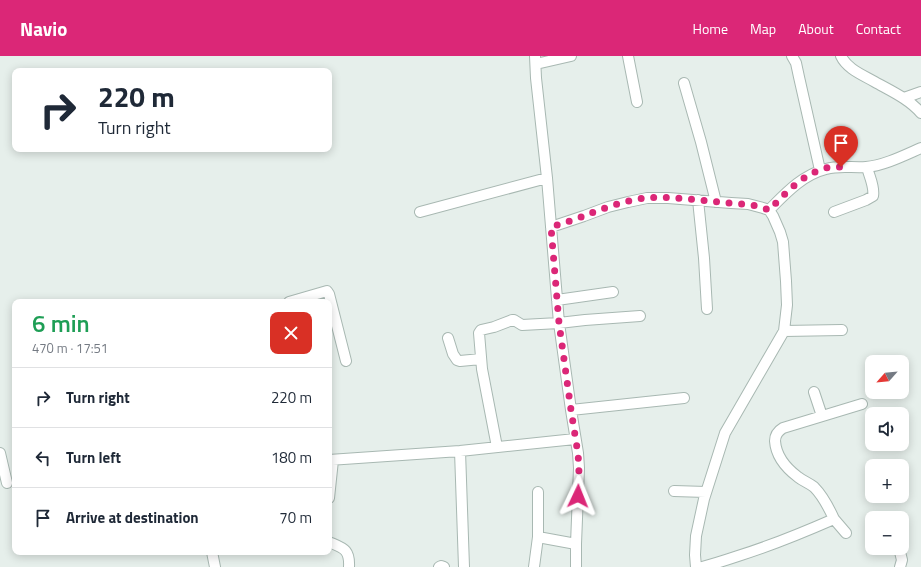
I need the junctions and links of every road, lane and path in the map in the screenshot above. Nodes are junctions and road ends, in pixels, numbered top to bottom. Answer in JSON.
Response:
{"nodes":[{"id":1,"x":571,"y":56,"type":"edge"},
{"id":2,"x":628,"y":56,"type":"edge"},
{"id":3,"x":792,"y":56,"type":"edge"},
{"id":4,"x":842,"y":56,"type":"edge"},
{"id":5,"x":535,"y":60,"type":"edge"},
{"id":6,"x":684,"y":83,"type":"dead end"},
{"id":7,"x":921,"y":92,"type":"edge"},
{"id":8,"x":904,"y":98,"type":"junction"},
{"id":9,"x":637,"y":102,"type":"dead end"},
{"id":10,"x":921,"y":113,"type":"edge"},
{"id":11,"x":921,"y":148,"type":"edge"},
{"id":12,"x":867,"y":167,"type":"junction"},
{"id":13,"x":820,"y":170,"type":"junction"},
{"id":14,"x":547,"y":178,"type":"junction"},
{"id":15,"x":698,"y":200,"type":"junction"},
{"id":16,"x":716,"y":202,"type":"junction"},
{"id":17,"x":769,"y":210,"type":"junction"},
{"id":18,"x":420,"y":212,"type":"dead end"},
{"id":19,"x":834,"y":212,"type":"dead end"},
{"id":20,"x":551,"y":227,"type":"junction"},
{"id":21,"x":613,"y":292,"type":"dead end"},
{"id":22,"x":299,"y":299,"type":"edge"},
{"id":23,"x":330,"y":299,"type":"edge"},
{"id":24,"x":557,"y":300,"type":"junction"},
{"id":25,"x":332,"y":306,"type":"edge"},
{"id":26,"x":707,"y":309,"type":"dead end"},
{"id":27,"x":640,"y":316,"type":"dead end"},
{"id":28,"x":559,"y":323,"type":"junction"},
{"id":29,"x":842,"y":330,"type":"dead end"},
{"id":30,"x":784,"y":331,"type":"junction"},
{"id":31,"x":448,"y":338,"type":"dead end"},
{"id":32,"x":481,"y":359,"type":"junction"},
{"id":33,"x":346,"y":361,"type":"dead end"},
{"id":34,"x":814,"y":392,"type":"dead end"},
{"id":35,"x":684,"y":398,"type":"dead end"},
{"id":36,"x":862,"y":404,"type":"dead end"},
{"id":37,"x":571,"y":410,"type":"junction"},
{"id":38,"x":822,"y":416,"type":"junction"},
{"id":39,"x":575,"y":439,"type":"junction"},
{"id":40,"x":497,"y":447,"type":"junction"},
{"id":41,"x":460,"y":451,"type":"junction"},
{"id":42,"x":0,"y":452,"type":"edge"},
{"id":43,"x":332,"y":460,"type":"edge"},
{"id":44,"x":7,"y":483,"type":"edge"},
{"id":45,"x":674,"y":491,"type":"dead end"},
{"id":46,"x":538,"y":492,"type":"dead end"},
{"id":47,"x":706,"y":492,"type":"junction"},
{"id":48,"x":834,"y":519,"type":"junction"},
{"id":49,"x":846,"y":533,"type":"dead end"},
{"id":50,"x":538,"y":537,"type":"junction"},
{"id":51,"x":332,"y":543,"type":"edge"},
{"id":52,"x":576,"y":544,"type":"junction"},
{"id":53,"x":213,"y":555,"type":"edge"},
{"id":54,"x":901,"y":555,"type":"edge"},
{"id":55,"x":215,"y":567,"type":"edge"},
{"id":56,"x":349,"y":567,"type":"edge"},
{"id":57,"x":439,"y":567,"type":"edge"},
{"id":58,"x":444,"y":567,"type":"edge"},
{"id":59,"x":464,"y":567,"type":"edge"},
{"id":60,"x":534,"y":567,"type":"edge"},
{"id":61,"x":576,"y":567,"type":"edge"},
{"id":62,"x":696,"y":567,"type":"edge"},
{"id":63,"x":702,"y":567,"type":"edge"},
{"id":64,"x":900,"y":567,"type":"edge"}],
"edges":[{"from":1,"to":5,"type":"street"},
{"from":2,"to":9,"type":"street"},
{"from":3,"to":13,"type":"street"},
{"from":4,"to":8,"type":"street"},
{"from":5,"to":14,"type":"street"},
{"from":6,"to":16,"type":"street"},
{"from":7,"to":8,"type":"street"},
{"from":8,"to":10,"type":"street"},
{"from":11,"to":12,"type":"street"},
{"from":12,"to":13,"type":"street"},
{"from":12,"to":19,"type":"street"},
{"from":13,"to":17,"type":"street"},
{"from":14,"to":18,"type":"street"},
{"from":14,"to":20,"type":"street"},
{"from":15,"to":16,"type":"street"},
{"from":15,"to":20,"type":"street"},
{"from":15,"to":26,"type":"street"},
{"from":16,"to":17,"type":"street"},
{"from":17,"to":30,"type":"street"},
{"from":20,"to":24,"type":"street"},
{"from":21,"to":24,"type":"street"},
{"from":22,"to":23,"type":"street"},
{"from":24,"to":28,"type":"street"},
{"from":25,"to":33,"type":"street"},
{"from":27,"to":28,"type":"street"},
{"from":28,"to":32,"type":"street"},
{"from":28,"to":37,"type":"street"},
{"from":29,"to":30,"type":"street"},
{"from":30,"to":47,"type":"street"},
{"from":31,"to":32,"type":"street"},
{"from":32,"to":40,"type":"street"},
{"from":34,"to":38,"type":"street"},
{"from":35,"to":37,"type":"street"},
{"from":36,"to":38,"type":"street"},
{"from":37,"to":39,"type":"street"},
{"from":38,"to":48,"type":"street"},
{"from":39,"to":40,"type":"street"},
{"from":39,"to":52,"type":"street"},
{"from":40,"to":41,"type":"street"},
{"from":41,"to":43,"type":"street"},
{"from":41,"to":59,"type":"street"},
{"from":42,"to":44,"type":"street"},
{"from":45,"to":47,"type":"street"},
{"from":46,"to":50,"type":"street"},
{"from":47,"to":62,"type":"street"},
{"from":48,"to":49,"type":"street"},
{"from":48,"to":63,"type":"street"},
{"from":50,"to":52,"type":"street"},
{"from":50,"to":60,"type":"street"},
{"from":51,"to":56,"type":"street"},
{"from":52,"to":61,"type":"street"},
{"from":53,"to":55,"type":"street"},
{"from":54,"to":64,"type":"street"},
{"from":57,"to":58,"type":"street"}]}
